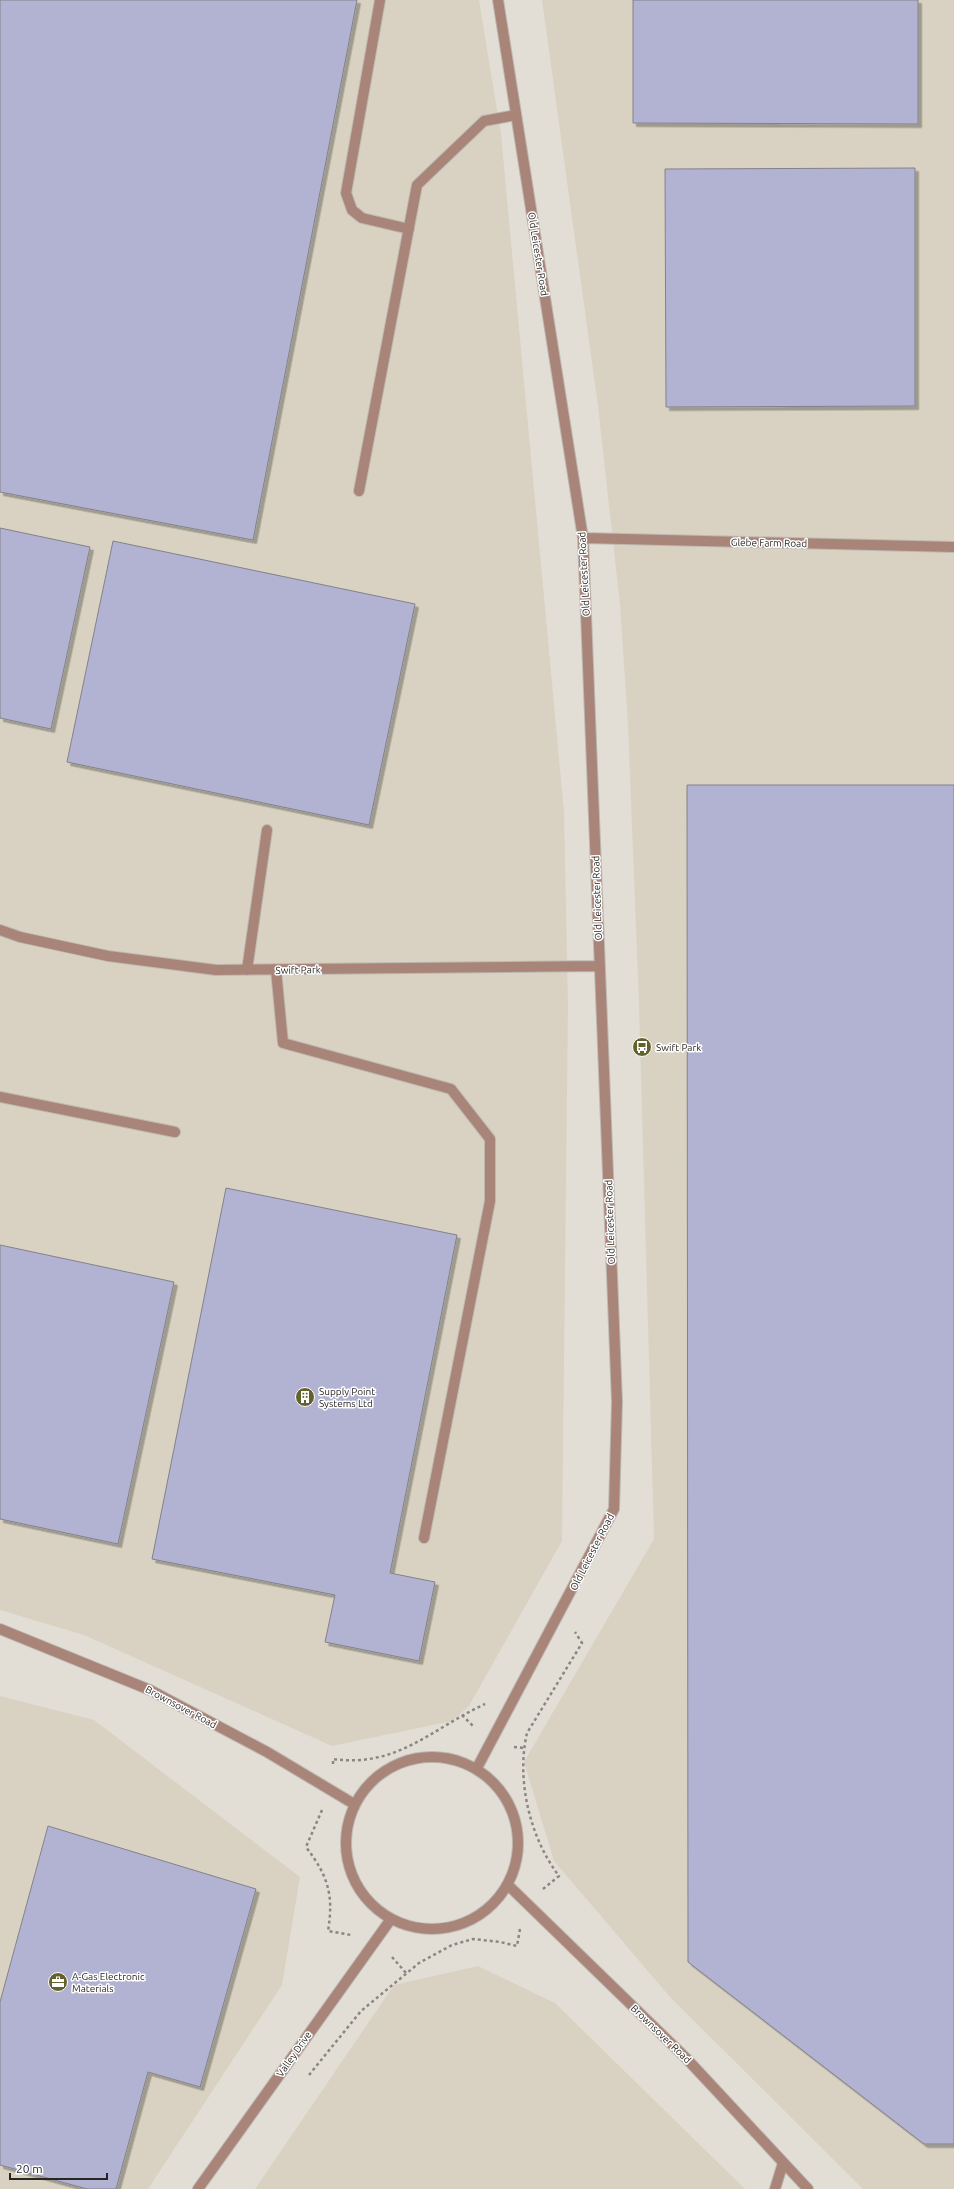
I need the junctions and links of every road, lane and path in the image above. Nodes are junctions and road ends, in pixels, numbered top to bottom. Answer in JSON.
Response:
{"nodes":[{"id":1,"x":380,"y":0,"type":"edge"},
{"id":2,"x":498,"y":0,"type":"edge"},
{"id":3,"x":516,"y":115,"type":"junction"},
{"id":4,"x":409,"y":229,"type":"junction"},
{"id":5,"x":359,"y":492,"type":"dead end"},
{"id":6,"x":583,"y":538,"type":"junction"},
{"id":7,"x":954,"y":547,"type":"edge"},
{"id":8,"x":267,"y":830,"type":"dead end"},
{"id":9,"x":0,"y":930,"type":"edge"},
{"id":10,"x":600,"y":966,"type":"junction"},
{"id":11,"x":246,"y":970,"type":"junction"},
{"id":12,"x":276,"y":970,"type":"junction"},
{"id":13,"x":0,"y":1097,"type":"edge"},
{"id":14,"x":175,"y":1132,"type":"dead end"},
{"id":15,"x":424,"y":1538,"type":"dead end"},
{"id":16,"x":563,"y":1608,"type":"junction"},
{"id":17,"x":0,"y":1628,"type":"edge"},
{"id":18,"x":461,"y":1715,"type":"dead end"},
{"id":19,"x":333,"y":1759,"type":"dead end"},
{"id":20,"x":477,"y":1768,"type":"junction"},
{"id":21,"x":354,"y":1804,"type":"junction"},
{"id":22,"x":306,"y":1847,"type":"dead end"},
{"id":23,"x":559,"y":1876,"type":"dead end"},
{"id":24,"x":508,"y":1885,"type":"junction"},
{"id":25,"x":391,"y":1919,"type":"junction"},
{"id":26,"x":328,"y":1931,"type":"dead end"},
{"id":27,"x":517,"y":1946,"type":"dead end"},
{"id":28,"x":308,"y":2077,"type":"dead end"},
{"id":29,"x":783,"y":2163,"type":"junction"},
{"id":30,"x":198,"y":2189,"type":"edge"},
{"id":31,"x":774,"y":2189,"type":"edge"},
{"id":32,"x":808,"y":2189,"type":"edge"}],
"edges":[{"from":1,"to":4,"type":"street"},
{"from":2,"to":3,"type":"street","name":"Old Leicester Road"},
{"from":3,"to":4,"type":"street"},
{"from":3,"to":6,"type":"street","name":"Old Leicester Road"},
{"from":4,"to":5,"type":"street"},
{"from":6,"to":7,"type":"street","name":"Glebe Farm Road"},
{"from":6,"to":10,"type":"street","name":"Old Leicester Road"},
{"from":8,"to":11,"type":"street"},
{"from":9,"to":11,"type":"street","name":"Swift Park"},
{"from":10,"to":12,"type":"street","name":"Swift Park"},
{"from":10,"to":16,"type":"street","name":"Old Leicester Road"},
{"from":11,"to":12,"type":"street","name":"Swift Park"},
{"from":12,"to":15,"type":"street"},
{"from":13,"to":14,"type":"street"},
{"from":16,"to":20,"type":"street","name":"Old Leicester Road"},
{"from":16,"to":23,"type":"path"},
{"from":17,"to":21,"type":"street","name":"Brownsover Road"},
{"from":18,"to":19,"type":"path"},
{"from":20,"to":21,"type":"street"},
{"from":20,"to":24,"type":"street"},
{"from":21,"to":25,"type":"street"},
{"from":22,"to":26,"type":"path"},
{"from":24,"to":25,"type":"street"},
{"from":24,"to":29,"type":"street","name":"Brownsover Road"},
{"from":25,"to":30,"type":"street","name":"Valley Drive"},
{"from":27,"to":28,"type":"path"},
{"from":29,"to":31,"type":"street"},
{"from":29,"to":32,"type":"street","name":"Brownsover Road"}]}
